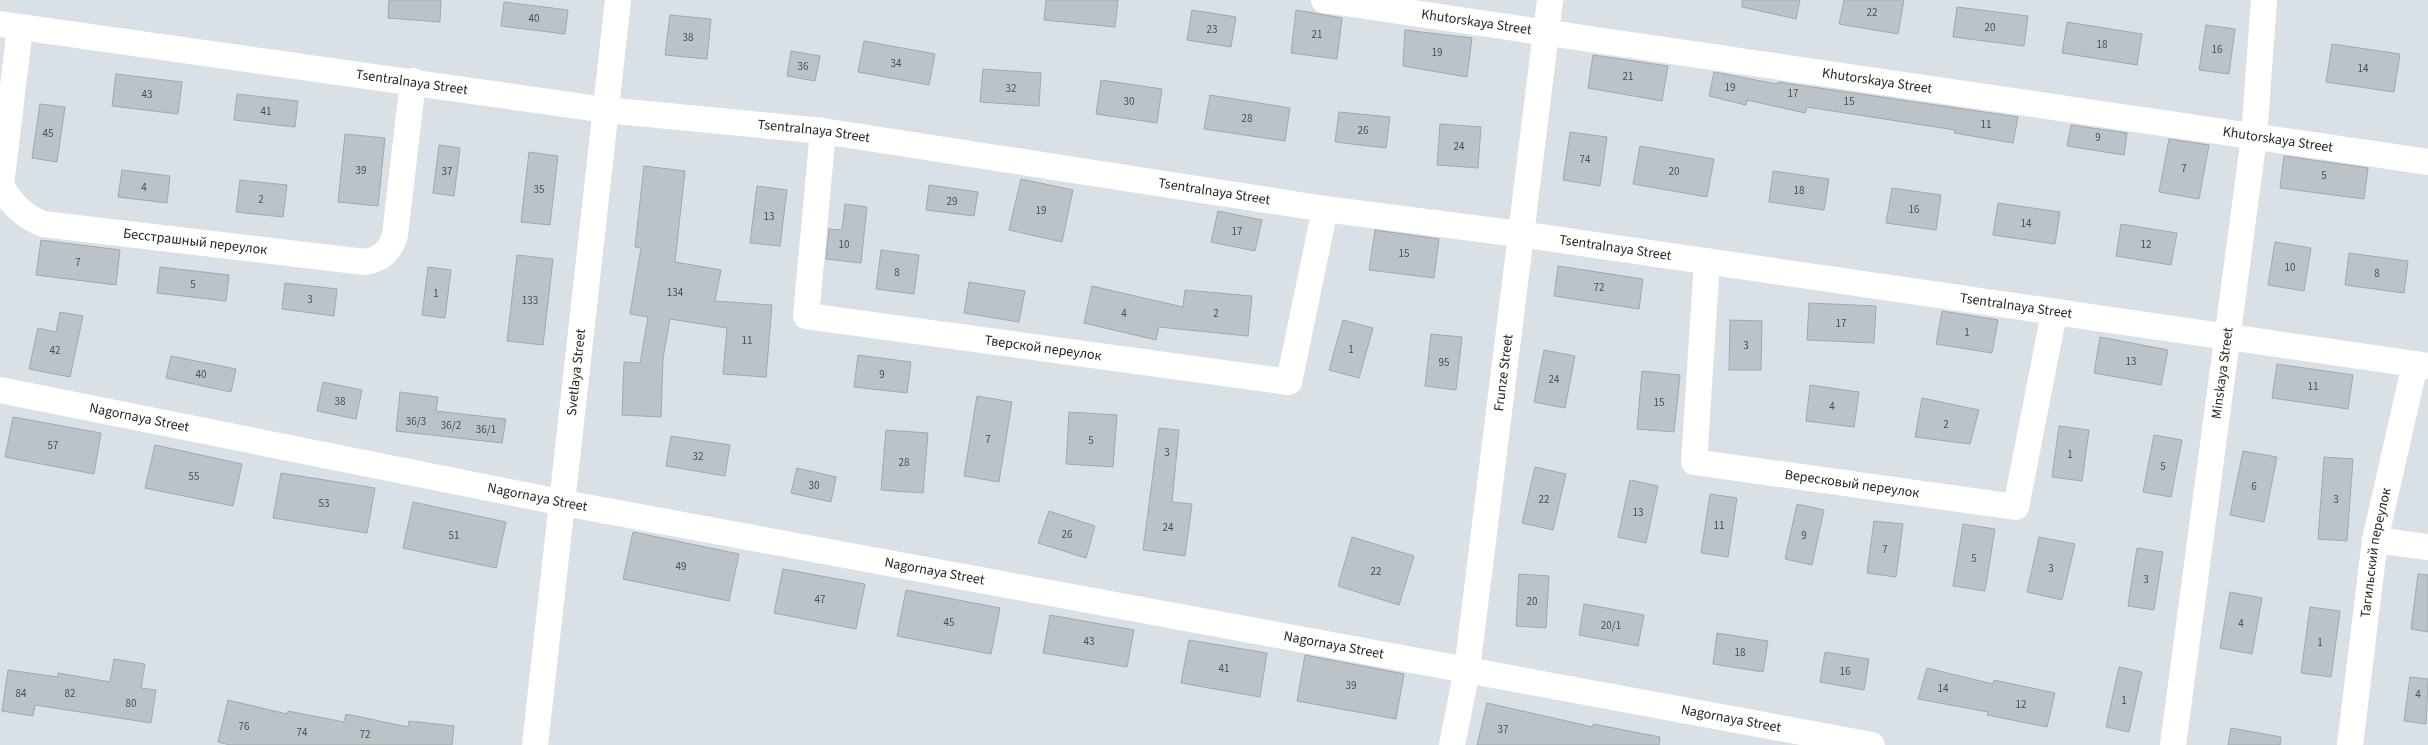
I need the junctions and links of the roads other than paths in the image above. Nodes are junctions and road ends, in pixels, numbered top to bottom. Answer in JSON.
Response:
{"nodes":[{"id":1,"x":618,"y":0,"type":"edge"},
{"id":2,"x":1324,"y":0,"type":"edge"},
{"id":3,"x":1550,"y":0,"type":"edge"},
{"id":4,"x":2264,"y":0,"type":"edge"},
{"id":5,"x":10,"y":26,"type":"edge"},
{"id":6,"x":1547,"y":33,"type":"junction"},
{"id":7,"x":413,"y":81,"type":"junction"},
{"id":8,"x":606,"y":110,"type":"junction"},
{"id":9,"x":823,"y":131,"type":"junction"},
{"id":10,"x":2254,"y":137,"type":"junction"},
{"id":11,"x":2428,"y":162,"type":"edge"},
{"id":12,"x":1325,"y":209,"type":"junction"},
{"id":13,"x":1520,"y":234,"type":"junction"},
{"id":14,"x":1706,"y":261,"type":"junction"},
{"id":15,"x":2054,"y":313,"type":"junction"},
{"id":16,"x":2226,"y":336,"type":"junction"},
{"id":17,"x":2421,"y":365,"type":"edge"},
{"id":18,"x":0,"y":390,"type":"edge"},
{"id":19,"x":564,"y":503,"type":"junction"},
{"id":20,"x":2375,"y":540,"type":"junction"},
{"id":21,"x":2428,"y":547,"type":"edge"},
{"id":22,"x":1467,"y":670,"type":"junction"},
{"id":23,"x":535,"y":745,"type":"edge"},
{"id":24,"x":1452,"y":745,"type":"edge"},
{"id":25,"x":1872,"y":745,"type":"edge"},
{"id":26,"x":2174,"y":745,"type":"edge"},
{"id":27,"x":2350,"y":745,"type":"edge"}],
"edges":[{"from":1,"to":8,"type":"street","name":"Svetlaya Street"},
{"from":2,"to":6,"type":"street","name":"Khutorskaya Street"},
{"from":3,"to":6,"type":"street","name":"Frunze Street"},
{"from":4,"to":10,"type":"street","name":"Minskaya Street"},
{"from":5,"to":7,"type":"street","name":"Tsentralnaya Street"},
{"from":5,"to":7,"type":"street","name":"Бесстрашный переулок"},
{"from":6,"to":10,"type":"street","name":"Khutorskaya Street"},
{"from":6,"to":13,"type":"street","name":"Frunze Street"},
{"from":7,"to":8,"type":"street","name":"Tsentralnaya Street"},
{"from":8,"to":9,"type":"street","name":"Tsentralnaya Street"},
{"from":8,"to":19,"type":"street","name":"Svetlaya Street"},
{"from":9,"to":12,"type":"street","name":"Tsentralnaya Street"},
{"from":9,"to":12,"type":"street","name":"Тверской переулок"},
{"from":10,"to":11,"type":"street","name":"Khutorskaya Street"},
{"from":10,"to":16,"type":"street","name":"Minskaya Street"},
{"from":12,"to":13,"type":"street","name":"Tsentralnaya Street"},
{"from":13,"to":14,"type":"street","name":"Tsentralnaya Street"},
{"from":13,"to":22,"type":"street","name":"Frunze Street"},
{"from":14,"to":15,"type":"street","name":"Tsentralnaya Street"},
{"from":14,"to":15,"type":"street","name":"Вересковый переулок"},
{"from":15,"to":16,"type":"street","name":"Tsentralnaya Street"},
{"from":16,"to":17,"type":"street","name":"Tsentralnaya Street"},
{"from":16,"to":26,"type":"street","name":"Minskaya Street"},
{"from":17,"to":20,"type":"street","name":"Тагильский переулок"},
{"from":18,"to":19,"type":"street","name":"Nagornaya Street"},
{"from":19,"to":22,"type":"street","name":"Nagornaya Street"},
{"from":19,"to":23,"type":"street","name":"Svetlaya Street"},
{"from":20,"to":21,"type":"street"},
{"from":20,"to":27,"type":"street","name":"Тагильский переулок"},
{"from":22,"to":24,"type":"street","name":"Frunze Street"},
{"from":22,"to":25,"type":"street","name":"Nagornaya Street"}]}
